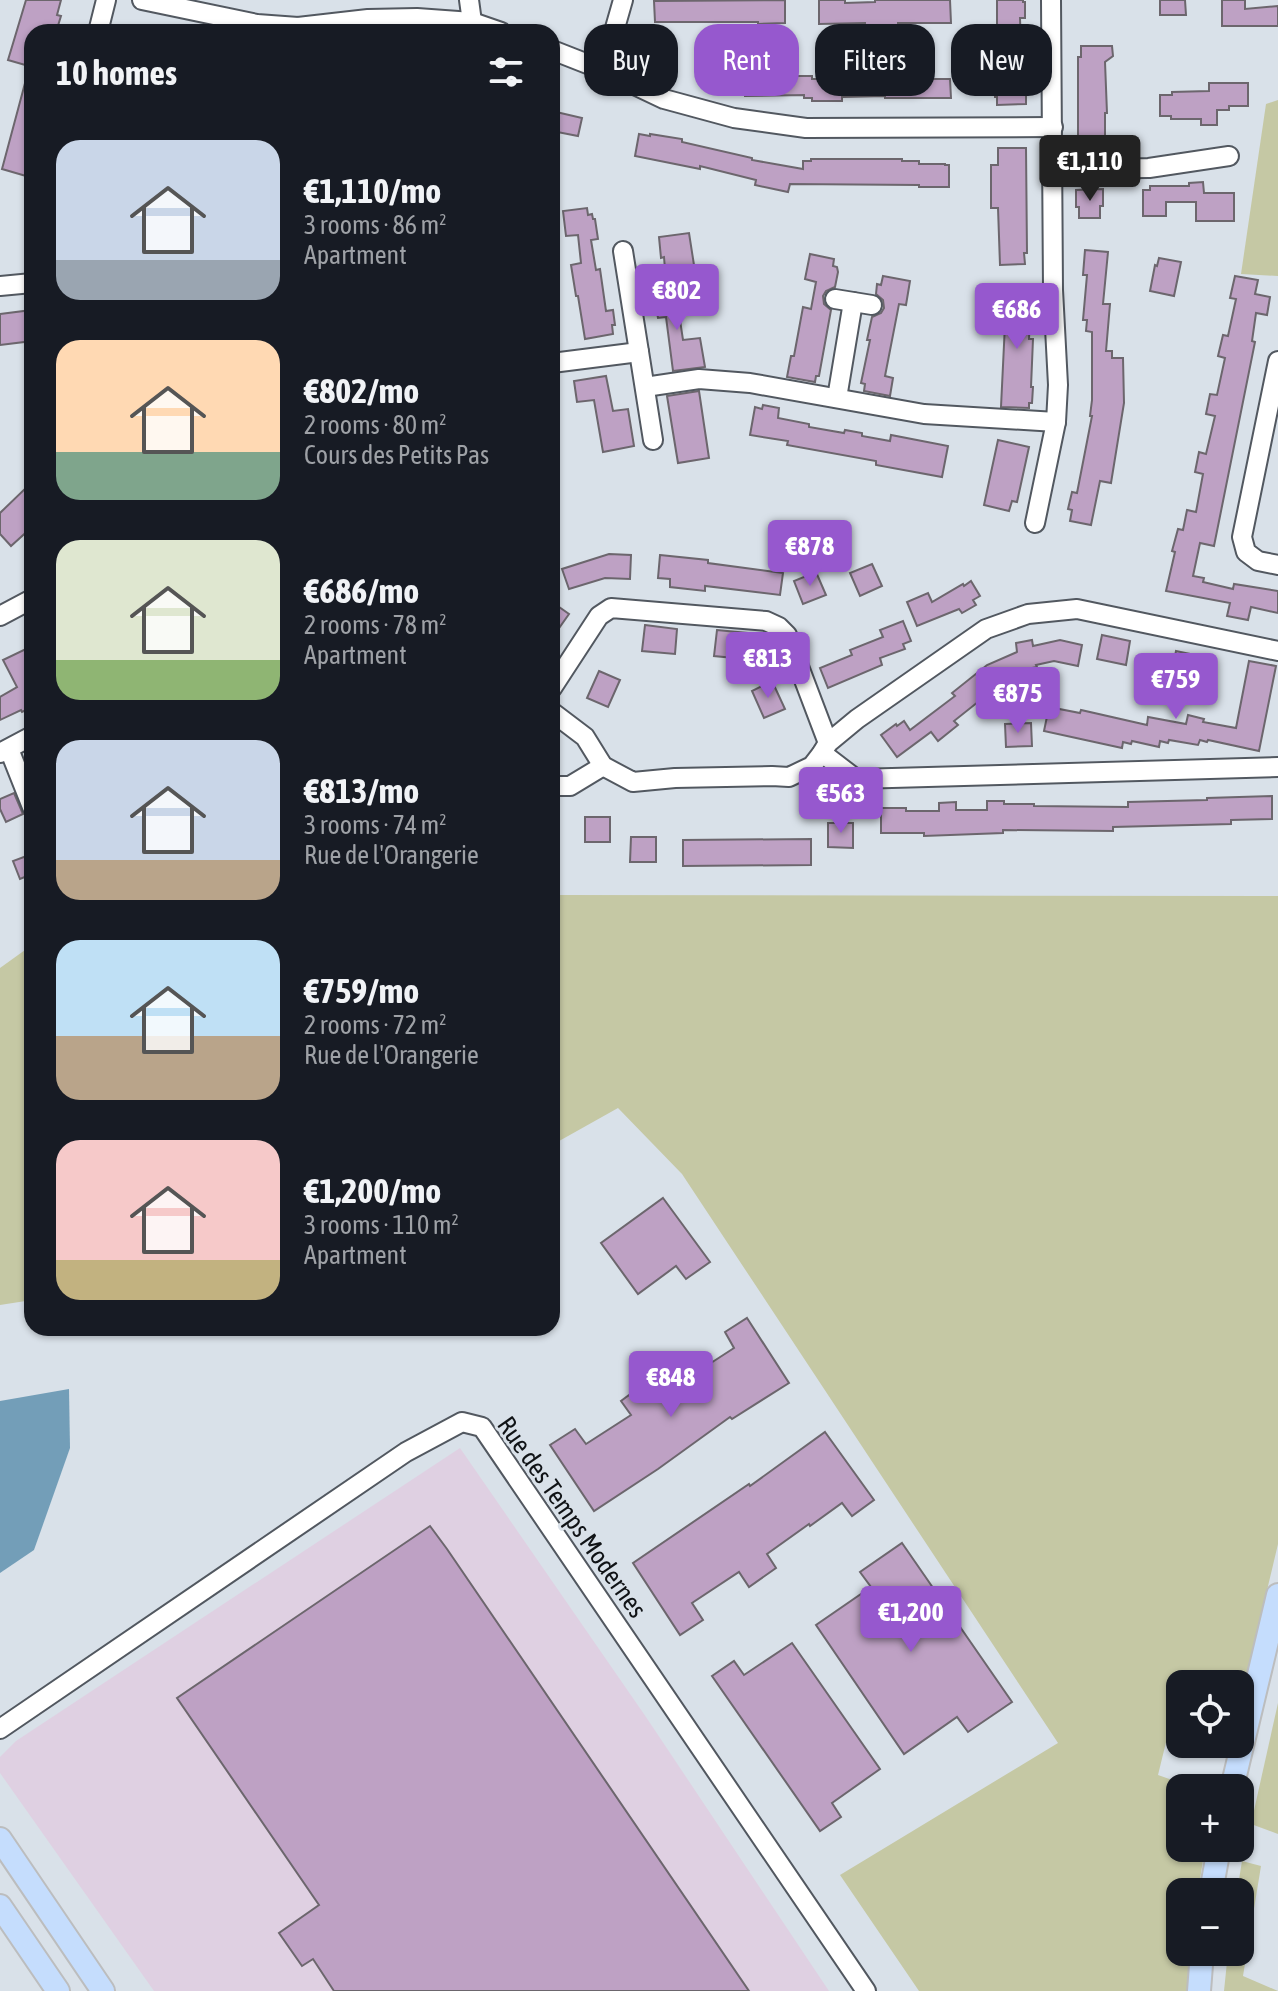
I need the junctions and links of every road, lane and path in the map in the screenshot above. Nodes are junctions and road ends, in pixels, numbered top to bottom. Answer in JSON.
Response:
{"nodes":[{"id":1,"x":106,"y":0,"type":"edge"},
{"id":2,"x":142,"y":0,"type":"edge"},
{"id":3,"x":469,"y":0,"type":"edge"},
{"id":4,"x":623,"y":0,"type":"edge"},
{"id":5,"x":1051,"y":0,"type":"edge"},
{"id":6,"x":472,"y":22,"type":"junction"},
{"id":7,"x":100,"y":24,"type":"edge"},
{"id":8,"x":257,"y":24,"type":"edge"},
{"id":9,"x":329,"y":24,"type":"edge"},
{"id":10,"x":478,"y":24,"type":"edge"},
{"id":11,"x":616,"y":24,"type":"edge"},
{"id":12,"x":560,"y":53,"type":"edge"},
{"id":13,"x":584,"y":63,"type":"edge"},
{"id":14,"x":658,"y":96,"type":"edge"},
{"id":15,"x":1053,"y":127,"type":"junction"},
{"id":16,"x":1229,"y":156,"type":"dead end"},
{"id":17,"x":1053,"y":169,"type":"junction"},
{"id":18,"x":623,"y":251,"type":"dead end"},
{"id":19,"x":24,"y":284,"type":"edge"},
{"id":20,"x":0,"y":286,"type":"edge"},
{"id":21,"x":872,"y":305,"type":"dead end"},
{"id":22,"x":639,"y":352,"type":"junction"},
{"id":23,"x":1278,"y":361,"type":"edge"},
{"id":24,"x":560,"y":362,"type":"edge"},
{"id":25,"x":645,"y":387,"type":"junction"},
{"id":26,"x":837,"y":398,"type":"junction"},
{"id":27,"x":1056,"y":422,"type":"junction"},
{"id":28,"x":653,"y":440,"type":"dead end"},
{"id":29,"x":1035,"y":523,"type":"dead end"},
{"id":30,"x":1278,"y":565,"type":"edge"},
{"id":31,"x":24,"y":603,"type":"edge"},
{"id":32,"x":0,"y":616,"type":"edge"},
{"id":33,"x":1278,"y":651,"type":"edge"},
{"id":34,"x":560,"y":676,"type":"edge"},
{"id":35,"x":560,"y":718,"type":"edge"},
{"id":36,"x":24,"y":740,"type":"edge"},
{"id":37,"x":825,"y":748,"type":"junction"},
{"id":38,"x":4,"y":751,"type":"edge"},
{"id":39,"x":603,"y":766,"type":"junction"},
{"id":40,"x":1278,"y":767,"type":"edge"},
{"id":41,"x":560,"y":786,"type":"edge"},
{"id":42,"x":24,"y":791,"type":"edge"},
{"id":43,"x":1278,"y":1595,"type":"edge"},
{"id":44,"x":0,"y":1729,"type":"edge"},
{"id":45,"x":1235,"y":1774,"type":"edge"},
{"id":46,"x":0,"y":1839,"type":"edge"},
{"id":47,"x":0,"y":1906,"type":"edge"},
{"id":48,"x":1201,"y":1966,"type":"edge"},
{"id":49,"x":58,"y":1991,"type":"edge"},
{"id":50,"x":103,"y":1991,"type":"edge"},
{"id":51,"x":866,"y":1991,"type":"edge"},
{"id":52,"x":1199,"y":1991,"type":"edge"}],
"edges":[{"from":1,"to":7,"type":"street"},
{"from":2,"to":8,"type":"street"},
{"from":3,"to":6,"type":"street"},
{"from":4,"to":11,"type":"street"},
{"from":5,"to":15,"type":"street"},
{"from":6,"to":9,"type":"street"},
{"from":6,"to":10,"type":"street"},
{"from":12,"to":13,"type":"street"},
{"from":14,"to":15,"type":"street"},
{"from":15,"to":17,"type":"street"},
{"from":16,"to":17,"type":"street"},
{"from":17,"to":27,"type":"street"},
{"from":18,"to":22,"type":"street"},
{"from":19,"to":20,"type":"street"},
{"from":21,"to":26,"type":"street"},
{"from":22,"to":24,"type":"street"},
{"from":22,"to":25,"type":"street"},
{"from":23,"to":30,"type":"street"},
{"from":25,"to":26,"type":"street"},
{"from":25,"to":28,"type":"street"},
{"from":26,"to":27,"type":"street"},
{"from":27,"to":29,"type":"street"},
{"from":31,"to":32,"type":"street"},
{"from":33,"to":37,"type":"street"},
{"from":34,"to":37,"type":"street"},
{"from":35,"to":39,"type":"street"},
{"from":36,"to":38,"type":"street"},
{"from":37,"to":39,"type":"street"},
{"from":37,"to":40,"type":"street"},
{"from":38,"to":42,"type":"street"},
{"from":39,"to":41,"type":"street"},
{"from":43,"to":45,"type":"main road"},
{"from":44,"to":51,"type":"street","name":"Rue des Temps Modernes"},
{"from":46,"to":50,"type":"main road"},
{"from":47,"to":49,"type":"main road"},
{"from":48,"to":52,"type":"main road"}]}
